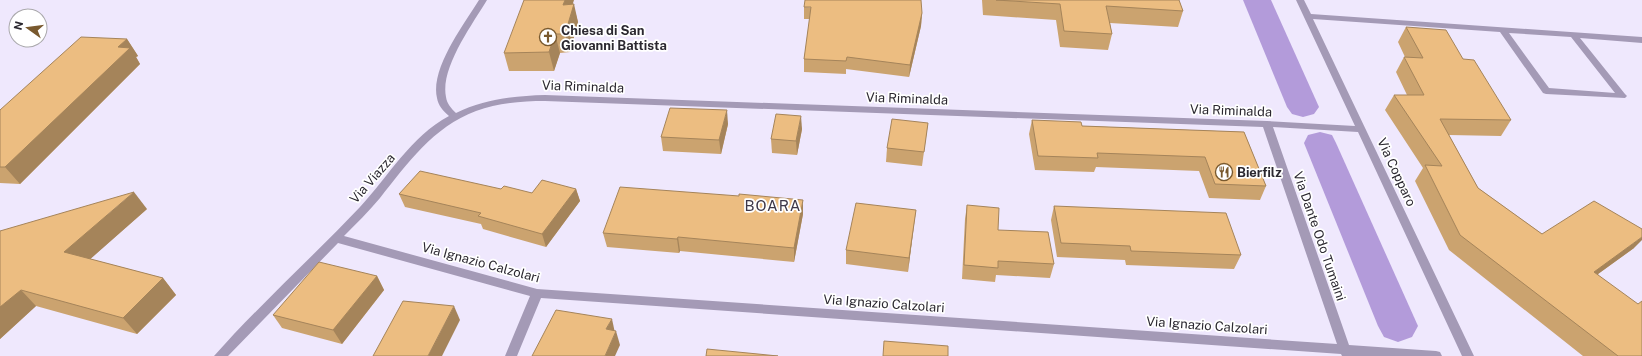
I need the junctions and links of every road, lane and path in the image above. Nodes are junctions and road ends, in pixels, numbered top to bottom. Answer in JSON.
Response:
{"nodes":[{"id":1,"x":483,"y":0,"type":"edge"},
{"id":2,"x":1300,"y":0,"type":"edge"},
{"id":3,"x":1308,"y":16,"type":"junction"},
{"id":4,"x":1504,"y":30,"type":"junction"},
{"id":5,"x":1573,"y":35,"type":"junction"},
{"id":6,"x":1642,"y":40,"type":"edge"},
{"id":7,"x":455,"y":117,"type":"junction"},
{"id":8,"x":1267,"y":124,"type":"junction"},
{"id":9,"x":1361,"y":130,"type":"junction"},
{"id":10,"x":336,"y":238,"type":"junction"},
{"id":11,"x":537,"y":293,"type":"junction"},
{"id":12,"x":1346,"y":352,"type":"edge"},
{"id":13,"x":220,"y":356,"type":"edge"},
{"id":14,"x":511,"y":356,"type":"edge"},
{"id":15,"x":1436,"y":356,"type":"edge"},
{"id":16,"x":1468,"y":356,"type":"edge"}],
"edges":[{"from":1,"to":7,"type":"street"},
{"from":2,"to":3,"type":"street","name":"Via Copparo"},
{"from":3,"to":4,"type":"street"},
{"from":3,"to":9,"type":"street","name":"Via Copparo"},
{"from":4,"to":5,"type":"street"},
{"from":4,"to":5,"type":"street"},
{"from":5,"to":6,"type":"street"},
{"from":7,"to":8,"type":"street","name":"Via Riminalda"},
{"from":7,"to":10,"type":"street","name":"Via Viazza"},
{"from":8,"to":9,"type":"street","name":"Via Riminalda"},
{"from":8,"to":12,"type":"street","name":"Via Dante Odo Tumaini"},
{"from":9,"to":16,"type":"street","name":"Via Copparo"},
{"from":10,"to":11,"type":"street","name":"Via Ignazio Calzolari"},
{"from":10,"to":13,"type":"street","name":"Via Viazza"},
{"from":11,"to":12,"type":"street","name":"Via Ignazio Calzolari"},
{"from":11,"to":14,"type":"street"},
{"from":12,"to":15,"type":"street","name":"Via Ignazio Calzolari"}]}
